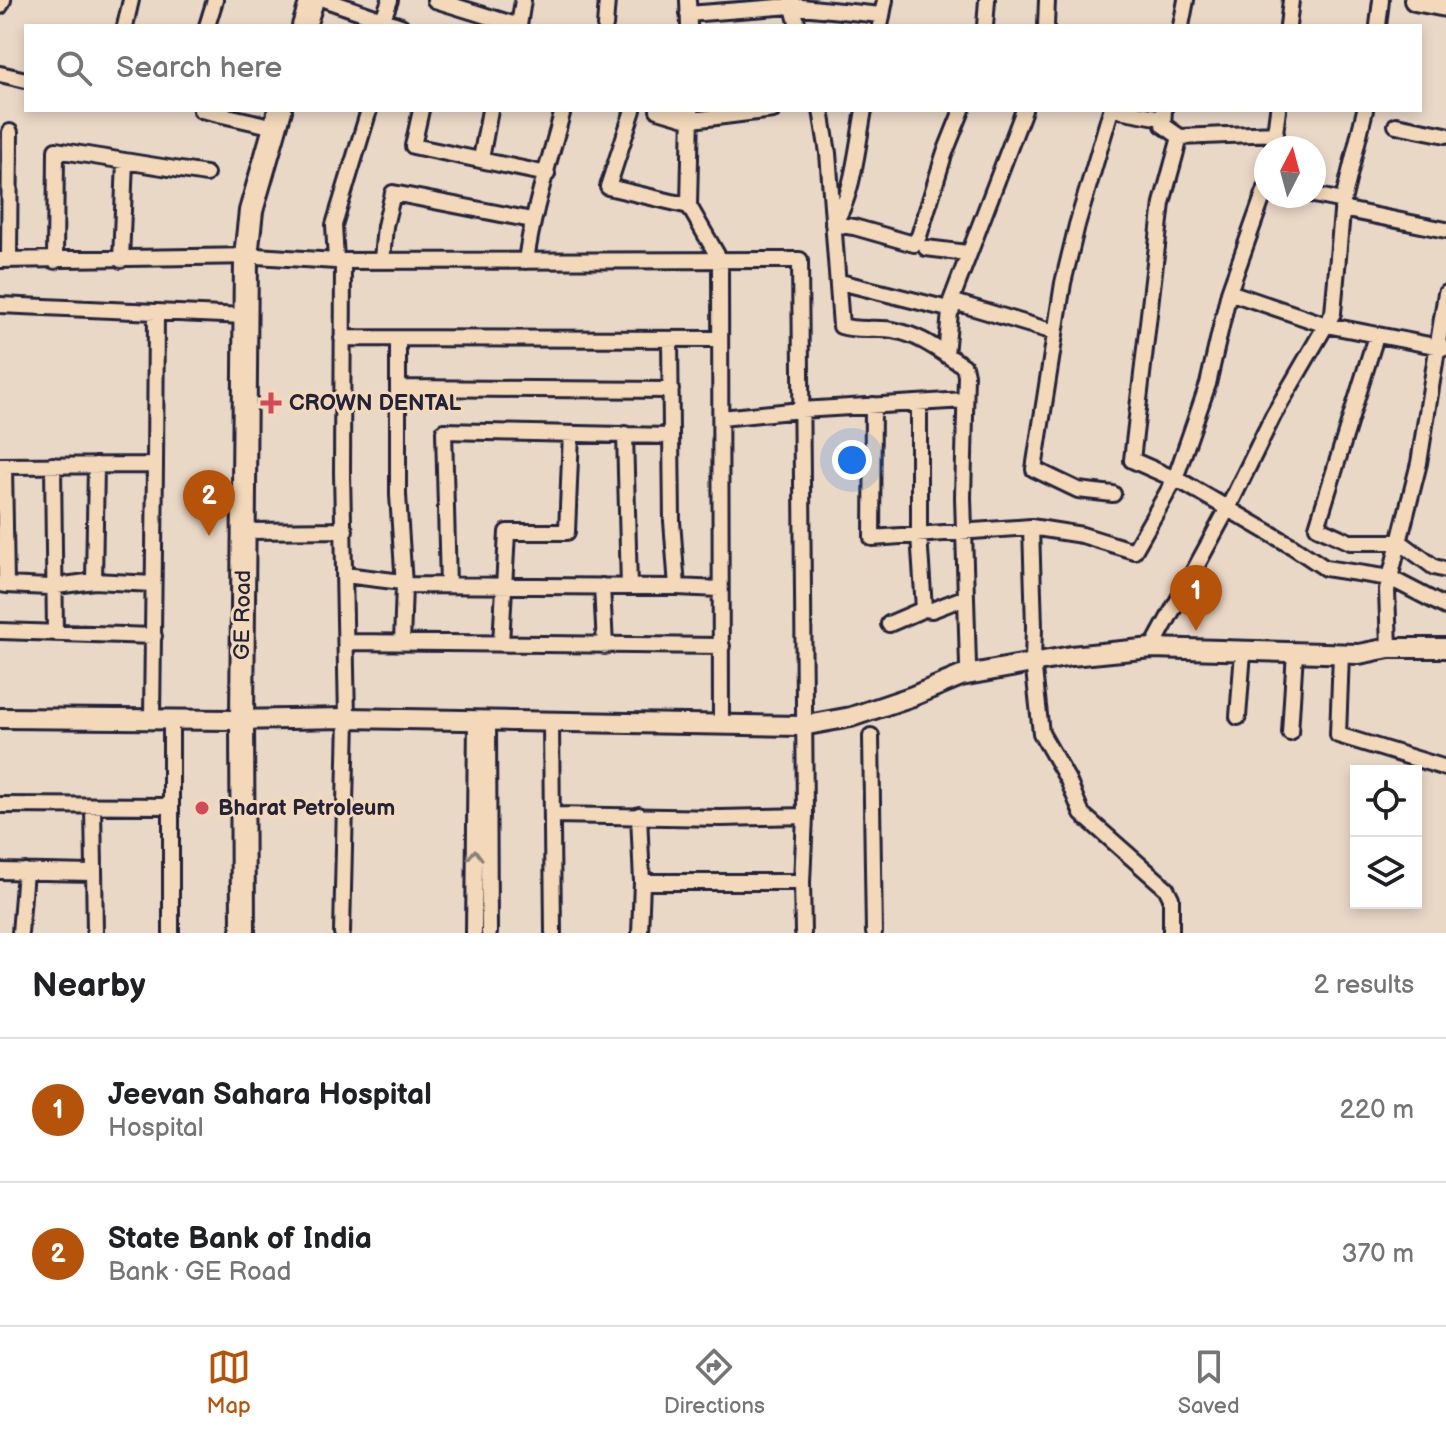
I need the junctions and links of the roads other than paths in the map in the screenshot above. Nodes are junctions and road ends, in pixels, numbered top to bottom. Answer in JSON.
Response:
{"nodes":[{"id":1,"x":3,"y":0,"type":"edge"},
{"id":2,"x":131,"y":0,"type":"edge"},
{"id":3,"x":215,"y":0,"type":"edge"},
{"id":4,"x":312,"y":0,"type":"edge"},
{"id":5,"x":324,"y":0,"type":"edge"},
{"id":6,"x":390,"y":0,"type":"edge"},
{"id":7,"x":435,"y":0,"type":"edge"},
{"id":8,"x":523,"y":0,"type":"edge"},
{"id":9,"x":607,"y":0,"type":"edge"},
{"id":10,"x":885,"y":0,"type":"edge"},
{"id":11,"x":987,"y":0,"type":"edge"},
{"id":12,"x":1047,"y":0,"type":"edge"},
{"id":13,"x":1186,"y":0,"type":"edge"},
{"id":14,"x":1291,"y":0,"type":"edge"},
{"id":15,"x":1381,"y":0,"type":"edge"},
{"id":16,"x":1415,"y":0,"type":"edge"},
{"id":17,"x":791,"y":3,"type":"edge"},
{"id":18,"x":0,"y":6,"type":"edge"},
{"id":19,"x":1446,"y":6,"type":"edge"},
{"id":20,"x":688,"y":13,"type":"edge"},
{"id":21,"x":880,"y":21,"type":"edge"},
{"id":22,"x":125,"y":24,"type":"edge"},
{"id":23,"x":208,"y":24,"type":"edge"},
{"id":24,"x":305,"y":24,"type":"edge"},
{"id":25,"x":315,"y":24,"type":"edge"},
{"id":26,"x":395,"y":24,"type":"edge"},
{"id":27,"x":513,"y":24,"type":"edge"},
{"id":28,"x":519,"y":24,"type":"edge"},
{"id":29,"x":605,"y":24,"type":"edge"},
{"id":30,"x":797,"y":24,"type":"edge"},
{"id":31,"x":985,"y":24,"type":"edge"},
{"id":32,"x":1046,"y":24,"type":"edge"},
{"id":33,"x":1181,"y":24,"type":"edge"},
{"id":34,"x":1288,"y":24,"type":"edge"},
{"id":35,"x":1378,"y":24,"type":"edge"},
{"id":36,"x":0,"y":74,"type":"edge"},
{"id":37,"x":24,"y":80,"type":"edge"},
{"id":38,"x":228,"y":112,"type":"edge"},
{"id":39,"x":368,"y":112,"type":"edge"},
{"id":40,"x":421,"y":112,"type":"edge"},
{"id":41,"x":490,"y":112,"type":"edge"},
{"id":42,"x":562,"y":112,"type":"edge"},
{"id":43,"x":632,"y":112,"type":"edge"},
{"id":44,"x":672,"y":112,"type":"edge"},
{"id":45,"x":741,"y":112,"type":"edge"},
{"id":46,"x":821,"y":112,"type":"edge"},
{"id":47,"x":864,"y":112,"type":"edge"},
{"id":48,"x":961,"y":112,"type":"edge"},
{"id":49,"x":1023,"y":112,"type":"edge"},
{"id":50,"x":1110,"y":112,"type":"edge"},
{"id":51,"x":1141,"y":112,"type":"edge"},
{"id":52,"x":1278,"y":112,"type":"edge"},
{"id":53,"x":1365,"y":112,"type":"edge"},
{"id":54,"x":1163,"y":114,"type":"edge"},
{"id":55,"x":692,"y":115,"type":"edge"},
{"id":56,"x":282,"y":116,"type":"edge"},
{"id":57,"x":1396,"y":125,"type":"dead end"},
{"id":58,"x":10,"y":132,"type":"dead end"},
{"id":59,"x":1446,"y":135,"type":"edge"},
{"id":60,"x":1275,"y":136,"type":"edge"},
{"id":61,"x":1180,"y":137,"type":"junction"},
{"id":62,"x":1254,"y":139,"type":"edge"},
{"id":63,"x":481,"y":159,"type":"junction"},
{"id":64,"x":125,"y":161,"type":"junction"},
{"id":65,"x":206,"y":174,"type":"dead end"},
{"id":66,"x":547,"y":174,"type":"junction"},
{"id":67,"x":1326,"y":199,"type":"edge"},
{"id":68,"x":1343,"y":205,"type":"junction"},
{"id":69,"x":689,"y":206,"type":"junction"},
{"id":70,"x":1259,"y":208,"type":"edge"},
{"id":71,"x":532,"y":220,"type":"junction"},
{"id":72,"x":833,"y":224,"type":"junction"},
{"id":73,"x":1446,"y":230,"type":"edge"},
{"id":74,"x":926,"y":248,"type":"dead end"},
{"id":75,"x":967,"y":253,"type":"junction"},
{"id":76,"x":251,"y":256,"type":"junction"},
{"id":77,"x":382,"y":259,"type":"junction"},
{"id":78,"x":4,"y":260,"type":"edge"},
{"id":79,"x":121,"y":260,"type":"junction"},
{"id":80,"x":720,"y":260,"type":"junction"},
{"id":81,"x":55,"y":261,"type":"junction"},
{"id":82,"x":340,"y":261,"type":"junction"},
{"id":83,"x":526,"y":261,"type":"junction"},
{"id":84,"x":840,"y":282,"type":"junction"},
{"id":85,"x":1229,"y":292,"type":"junction"},
{"id":86,"x":1446,"y":293,"type":"edge"},
{"id":87,"x":0,"y":305,"type":"edge"},
{"id":88,"x":952,"y":305,"type":"junction"},
{"id":89,"x":156,"y":312,"type":"junction"},
{"id":90,"x":245,"y":316,"type":"junction"},
{"id":91,"x":1326,"y":325,"type":"junction"},
{"id":92,"x":1054,"y":332,"type":"junction"},
{"id":93,"x":1376,"y":336,"type":"junction"},
{"id":94,"x":342,"y":338,"type":"junction"},
{"id":95,"x":398,"y":339,"type":"junction"},
{"id":96,"x":670,"y":339,"type":"junction"},
{"id":97,"x":720,"y":339,"type":"junction"},
{"id":98,"x":1442,"y":347,"type":"edge"},
{"id":99,"x":946,"y":355,"type":"junction"},
{"id":100,"x":398,"y":388,"type":"junction"},
{"id":101,"x":671,"y":390,"type":"junction"},
{"id":102,"x":965,"y":400,"type":"junction"},
{"id":103,"x":919,"y":403,"type":"junction"},
{"id":104,"x":873,"y":405,"type":"junction"},
{"id":105,"x":801,"y":410,"type":"junction"},
{"id":106,"x":721,"y":418,"type":"junction"},
{"id":107,"x":571,"y":434,"type":"junction"},
{"id":108,"x":625,"y":434,"type":"junction"},
{"id":109,"x":670,"y":436,"type":"junction"},
{"id":110,"x":53,"y":465,"type":"junction"},
{"id":111,"x":96,"y":465,"type":"junction"},
{"id":112,"x":155,"y":465,"type":"junction"},
{"id":113,"x":2,"y":466,"type":"edge"},
{"id":114,"x":1175,"y":479,"type":"junction"},
{"id":115,"x":1113,"y":494,"type":"dead end"},
{"id":116,"x":1228,"y":508,"type":"junction"},
{"id":117,"x":1031,"y":527,"type":"junction"},
{"id":118,"x":345,"y":530,"type":"junction"},
{"id":119,"x":249,"y":531,"type":"junction"},
{"id":120,"x":964,"y":532,"type":"junction"},
{"id":121,"x":919,"y":535,"type":"junction"},
{"id":122,"x":1400,"y":542,"type":"junction"},
{"id":123,"x":1446,"y":570,"type":"edge"},
{"id":124,"x":345,"y":575,"type":"junction"},
{"id":125,"x":1390,"y":578,"type":"junction"},
{"id":126,"x":94,"y":581,"type":"junction"},
{"id":127,"x":403,"y":583,"type":"junction"},
{"id":128,"x":153,"y":584,"type":"junction"},
{"id":129,"x":3,"y":585,"type":"edge"},
{"id":130,"x":448,"y":585,"type":"junction"},
{"id":131,"x":55,"y":586,"type":"junction"},
{"id":132,"x":602,"y":586,"type":"junction"},
{"id":133,"x":503,"y":587,"type":"junction"},
{"id":134,"x":629,"y":587,"type":"junction"},
{"id":135,"x":677,"y":587,"type":"junction"},
{"id":136,"x":719,"y":589,"type":"junction"},
{"id":137,"x":966,"y":597,"type":"junction"},
{"id":138,"x":1446,"y":607,"type":"edge"},
{"id":139,"x":924,"y":609,"type":"junction"},
{"id":140,"x":889,"y":624,"type":"dead end"},
{"id":141,"x":0,"y":631,"type":"edge"},
{"id":142,"x":55,"y":633,"type":"junction"},
{"id":143,"x":154,"y":636,"type":"junction"},
{"id":144,"x":347,"y":642,"type":"junction"},
{"id":145,"x":402,"y":643,"type":"junction"},
{"id":146,"x":501,"y":644,"type":"junction"},
{"id":147,"x":605,"y":646,"type":"junction"},
{"id":148,"x":722,"y":646,"type":"junction"},
{"id":149,"x":1152,"y":648,"type":"junction"},
{"id":150,"x":1389,"y":648,"type":"junction"},
{"id":151,"x":1446,"y":648,"type":"edge"},
{"id":152,"x":1243,"y":652,"type":"junction"},
{"id":153,"x":1295,"y":652,"type":"junction"},
{"id":154,"x":1341,"y":654,"type":"junction"},
{"id":155,"x":1033,"y":661,"type":"junction"},
{"id":156,"x":968,"y":665,"type":"dead end"},
{"id":157,"x":1238,"y":717,"type":"dead end"},
{"id":158,"x":0,"y":718,"type":"edge"},
{"id":159,"x":347,"y":718,"type":"junction"},
{"id":160,"x":152,"y":719,"type":"junction"},
{"id":161,"x":171,"y":719,"type":"junction"},
{"id":162,"x":248,"y":719,"type":"junction"},
{"id":163,"x":482,"y":720,"type":"junction"},
{"id":164,"x":551,"y":722,"type":"junction"},
{"id":165,"x":721,"y":726,"type":"junction"},
{"id":166,"x":802,"y":726,"type":"junction"},
{"id":167,"x":1290,"y":733,"type":"dead end"},
{"id":168,"x":871,"y":736,"type":"dead end"},
{"id":169,"x":1446,"y":768,"type":"edge"},
{"id":170,"x":0,"y":805,"type":"edge"},
{"id":171,"x":93,"y":806,"type":"junction"},
{"id":172,"x":171,"y":806,"type":"junction"},
{"id":173,"x":553,"y":815,"type":"junction"},
{"id":174,"x":639,"y":815,"type":"junction"},
{"id":175,"x":805,"y":816,"type":"junction"},
{"id":176,"x":0,"y":871,"type":"edge"},
{"id":177,"x":25,"y":871,"type":"junction"},
{"id":178,"x":92,"y":873,"type":"junction"},
{"id":179,"x":642,"y":882,"type":"junction"},
{"id":180,"x":802,"y":882,"type":"junction"},
{"id":181,"x":20,"y":933,"type":"edge"},
{"id":182,"x":95,"y":933,"type":"edge"},
{"id":183,"x":171,"y":933,"type":"edge"},
{"id":184,"x":243,"y":933,"type":"edge"},
{"id":185,"x":254,"y":933,"type":"edge"},
{"id":186,"x":342,"y":933,"type":"edge"},
{"id":187,"x":474,"y":933,"type":"edge"},
{"id":188,"x":489,"y":933,"type":"edge"},
{"id":189,"x":553,"y":933,"type":"edge"},
{"id":190,"x":640,"y":933,"type":"edge"},
{"id":191,"x":803,"y":933,"type":"edge"},
{"id":192,"x":874,"y":933,"type":"edge"},
{"id":193,"x":1171,"y":933,"type":"edge"}],
"edges":[{"from":1,"to":18,"type":"street"},
{"from":2,"to":22,"type":"street"},
{"from":3,"to":23,"type":"street"},
{"from":4,"to":24,"type":"main road"},
{"from":5,"to":25,"type":"main road"},
{"from":5,"to":26,"type":"street"},
{"from":6,"to":26,"type":"street"},
{"from":7,"to":27,"type":"street"},
{"from":8,"to":28,"type":"street"},
{"from":9,"to":29,"type":"street"},
{"from":10,"to":21,"type":"street"},
{"from":11,"to":31,"type":"street"},
{"from":12,"to":32,"type":"street"},
{"from":13,"to":33,"type":"street"},
{"from":14,"to":34,"type":"street"},
{"from":15,"to":35,"type":"street"},
{"from":16,"to":19,"type":"main road"},
{"from":17,"to":20,"type":"street"},
{"from":17,"to":21,"type":"street"},
{"from":17,"to":30,"type":"street"},
{"from":36,"to":37,"type":"street"},
{"from":38,"to":56,"type":"street"},
{"from":39,"to":82,"type":"street"},
{"from":40,"to":63,"type":"street"},
{"from":41,"to":63,"type":"street"},
{"from":42,"to":66,"type":"street"},
{"from":43,"to":69,"type":"street"},
{"from":44,"to":55,"type":"street"},
{"from":45,"to":55,"type":"street"},
{"from":46,"to":72,"type":"street"},
{"from":47,"to":72,"type":"street"},
{"from":48,"to":72,"type":"street"},
{"from":49,"to":75,"type":"street"},
{"from":50,"to":92,"type":"street"},
{"from":51,"to":54,"type":"street"},
{"from":52,"to":60,"type":"street"},
{"from":53,"to":68,"type":"street"},
{"from":54,"to":61,"type":"street"},
{"from":55,"to":69,"type":"street"},
{"from":56,"to":76,"type":"main road","name":"GE Road"},
{"from":57,"to":59,"type":"street"},
{"from":58,"to":78,"type":"street"},
{"from":61,"to":62,"type":"street"},
{"from":61,"to":114,"type":"street"},
{"from":63,"to":66,"type":"street"},
{"from":64,"to":65,"type":"street"},
{"from":64,"to":79,"type":"street"},
{"from":64,"to":81,"type":"street"},
{"from":66,"to":71,"type":"street"},
{"from":67,"to":68,"type":"street"},
{"from":68,"to":73,"type":"street"},
{"from":68,"to":91,"type":"street"},
{"from":69,"to":80,"type":"street"},
{"from":70,"to":85,"type":"street"},
{"from":71,"to":77,"type":"street"},
{"from":71,"to":83,"type":"street"},
{"from":72,"to":84,"type":"street"},
{"from":74,"to":75,"type":"street"},
{"from":75,"to":88,"type":"street"},
{"from":76,"to":79,"type":"street"},
{"from":76,"to":82,"type":"street"},
{"from":76,"to":90,"type":"main road","name":"GE Road"},
{"from":76,"to":119,"type":"main road","name":"GE Road"},
{"from":77,"to":82,"type":"street"},
{"from":77,"to":83,"type":"street"},
{"from":78,"to":81,"type":"street"},
{"from":79,"to":81,"type":"street"},
{"from":80,"to":83,"type":"street"},
{"from":80,"to":97,"type":"street"},
{"from":80,"to":105,"type":"street"},
{"from":82,"to":94,"type":"street"},
{"from":84,"to":88,"type":"street"},
{"from":84,"to":99,"type":"street"},
{"from":85,"to":91,"type":"street"},
{"from":85,"to":114,"type":"street"},
{"from":86,"to":98,"type":"street"},
{"from":87,"to":89,"type":"street"},
{"from":88,"to":92,"type":"street"},
{"from":88,"to":99,"type":"street"},
{"from":89,"to":90,"type":"street"},
{"from":89,"to":112,"type":"street"},
{"from":90,"to":119,"type":"main road","name":"GE Road"},
{"from":91,"to":93,"type":"street"},
{"from":91,"to":116,"type":"street"},
{"from":92,"to":115,"type":"street"},
{"from":93,"to":98,"type":"street"},
{"from":93,"to":122,"type":"street"},
{"from":94,"to":95,"type":"street"},
{"from":94,"to":118,"type":"street"},
{"from":95,"to":96,"type":"street"},
{"from":95,"to":100,"type":"street"},
{"from":96,"to":97,"type":"street"},
{"from":96,"to":101,"type":"street"},
{"from":97,"to":106,"type":"street"},
{"from":98,"to":122,"type":"street"},
{"from":99,"to":102,"type":"street"},
{"from":100,"to":101,"type":"street"},
{"from":100,"to":127,"type":"street"},
{"from":101,"to":109,"type":"street"},
{"from":102,"to":103,"type":"street"},
{"from":102,"to":120,"type":"street"},
{"from":103,"to":104,"type":"street"},
{"from":103,"to":121,"type":"street"},
{"from":104,"to":105,"type":"street"},
{"from":104,"to":121,"type":"street"},
{"from":105,"to":106,"type":"street"},
{"from":105,"to":166,"type":"street"},
{"from":106,"to":136,"type":"street"},
{"from":107,"to":108,"type":"street"},
{"from":107,"to":130,"type":"street"},
{"from":107,"to":133,"type":"street"},
{"from":108,"to":109,"type":"street"},
{"from":108,"to":134,"type":"street"},
{"from":109,"to":135,"type":"street"},
{"from":110,"to":111,"type":"street"},
{"from":110,"to":113,"type":"street"},
{"from":110,"to":131,"type":"street"},
{"from":111,"to":112,"type":"street"},
{"from":111,"to":126,"type":"street"},
{"from":112,"to":128,"type":"street"},
{"from":113,"to":129,"type":"street"},
{"from":114,"to":116,"type":"street"},
{"from":114,"to":117,"type":"street"},
{"from":116,"to":125,"type":"street"},
{"from":116,"to":149,"type":"street"},
{"from":117,"to":120,"type":"street"},
{"from":117,"to":155,"type":"street"},
{"from":118,"to":119,"type":"street"},
{"from":118,"to":124,"type":"street"},
{"from":119,"to":162,"type":"main road","name":"GE Road"},
{"from":120,"to":121,"type":"street"},
{"from":120,"to":137,"type":"street"},
{"from":121,"to":139,"type":"street"},
{"from":122,"to":123,"type":"street"},
{"from":122,"to":125,"type":"street"},
{"from":124,"to":127,"type":"street"},
{"from":124,"to":144,"type":"street"},
{"from":125,"to":138,"type":"street"},
{"from":125,"to":150,"type":"street"},
{"from":126,"to":128,"type":"street"},
{"from":126,"to":131,"type":"street"},
{"from":127,"to":130,"type":"street"},
{"from":127,"to":145,"type":"street"},
{"from":128,"to":143,"type":"street"},
{"from":129,"to":131,"type":"street"},
{"from":130,"to":133,"type":"street"},
{"from":131,"to":142,"type":"street"},
{"from":132,"to":133,"type":"street"},
{"from":132,"to":134,"type":"street"},
{"from":132,"to":147,"type":"street"},
{"from":133,"to":146,"type":"street"},
{"from":134,"to":135,"type":"street"},
{"from":135,"to":136,"type":"street"},
{"from":136,"to":148,"type":"street"},
{"from":137,"to":139,"type":"street"},
{"from":137,"to":156,"type":"street"},
{"from":139,"to":140,"type":"street"},
{"from":141,"to":142,"type":"street"},
{"from":142,"to":143,"type":"street"},
{"from":143,"to":160,"type":"street"},
{"from":144,"to":145,"type":"street"},
{"from":144,"to":159,"type":"street"},
{"from":145,"to":146,"type":"street"},
{"from":146,"to":147,"type":"street"},
{"from":147,"to":148,"type":"street"},
{"from":148,"to":165,"type":"street"},
{"from":149,"to":152,"type":"street"},
{"from":149,"to":155,"type":"street"},
{"from":150,"to":151,"type":"street"},
{"from":150,"to":154,"type":"street"},
{"from":152,"to":153,"type":"street"},
{"from":152,"to":157,"type":"street"},
{"from":153,"to":154,"type":"street"},
{"from":153,"to":167,"type":"street"},
{"from":154,"to":169,"type":"street"},
{"from":155,"to":166,"type":"street"},
{"from":155,"to":193,"type":"street"},
{"from":158,"to":160,"type":"street"},
{"from":159,"to":162,"type":"street"},
{"from":159,"to":163,"type":"street"},
{"from":159,"to":186,"type":"street"},
{"from":160,"to":161,"type":"street"},
{"from":161,"to":162,"type":"street"},
{"from":161,"to":172,"type":"street"},
{"from":162,"to":184,"type":"main road","name":"GE Road"},
{"from":162,"to":185,"type":"main road","name":"GE Road"},
{"from":163,"to":164,"type":"street"},
{"from":187,"to":163,"type":"street","one_way":true},
{"from":163,"to":188,"type":"street"},
{"from":164,"to":165,"type":"street"},
{"from":164,"to":173,"type":"street"},
{"from":165,"to":166,"type":"street"},
{"from":166,"to":175,"type":"street"},
{"from":168,"to":192,"type":"street"},
{"from":170,"to":171,"type":"street"},
{"from":171,"to":172,"type":"street"},
{"from":171,"to":178,"type":"street"},
{"from":172,"to":183,"type":"street"},
{"from":173,"to":174,"type":"street"},
{"from":173,"to":189,"type":"street"},
{"from":174,"to":175,"type":"street"},
{"from":174,"to":179,"type":"street"},
{"from":175,"to":180,"type":"street"},
{"from":176,"to":177,"type":"street"},
{"from":177,"to":178,"type":"street"},
{"from":177,"to":181,"type":"street"},
{"from":178,"to":182,"type":"street"},
{"from":179,"to":180,"type":"street"},
{"from":179,"to":190,"type":"street"},
{"from":180,"to":191,"type":"street"}]}
